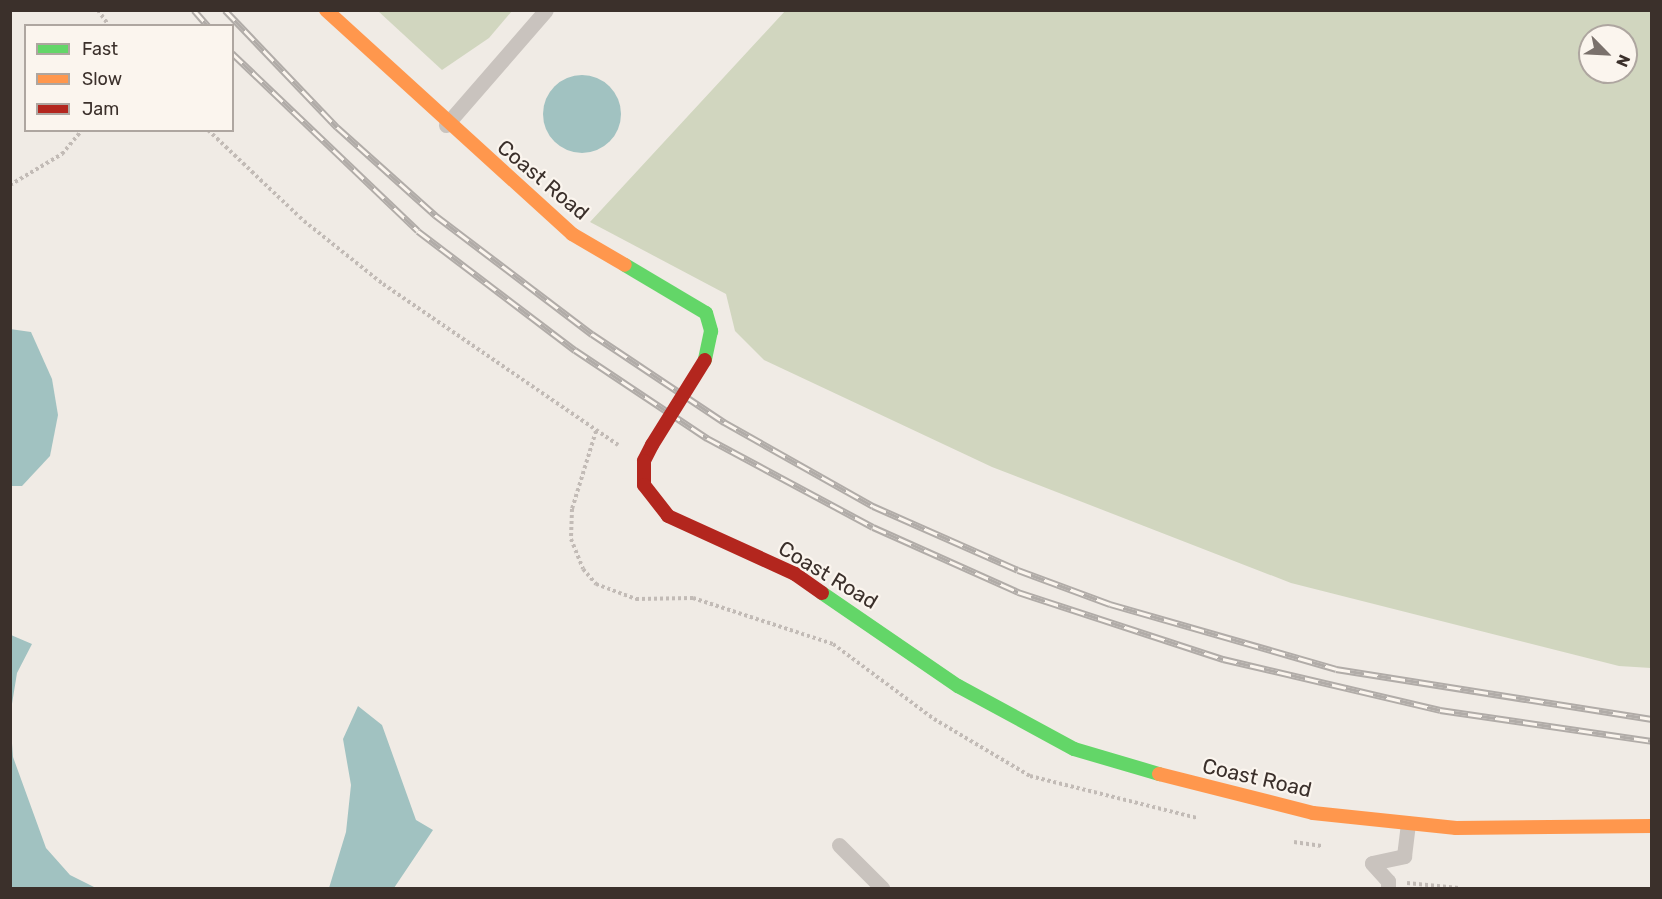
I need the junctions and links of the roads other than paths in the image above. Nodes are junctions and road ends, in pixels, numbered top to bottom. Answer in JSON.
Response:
{"nodes":[{"id":1,"x":326,"y":10,"type":"edge"},
{"id":2,"x":546,"y":10,"type":"edge"},
{"id":3,"x":446,"y":125,"type":"junction"},
{"id":4,"x":1408,"y":823,"type":"junction"},
{"id":5,"x":1652,"y":826,"type":"edge"},
{"id":6,"x":839,"y":844,"type":"dead end"},
{"id":7,"x":1388,"y":884,"type":"edge"},
{"id":8,"x":882,"y":888,"type":"edge"}],
"edges":[{"from":1,"to":3,"type":"street","name":"Coast Road"},
{"from":2,"to":3,"type":"lane"},
{"from":3,"to":4,"type":"street","name":"Coast Road","bridge":true},
{"from":4,"to":5,"type":"street","name":"Coast Road"},
{"from":4,"to":7,"type":"lane"},
{"from":6,"to":8,"type":"lane"}]}
